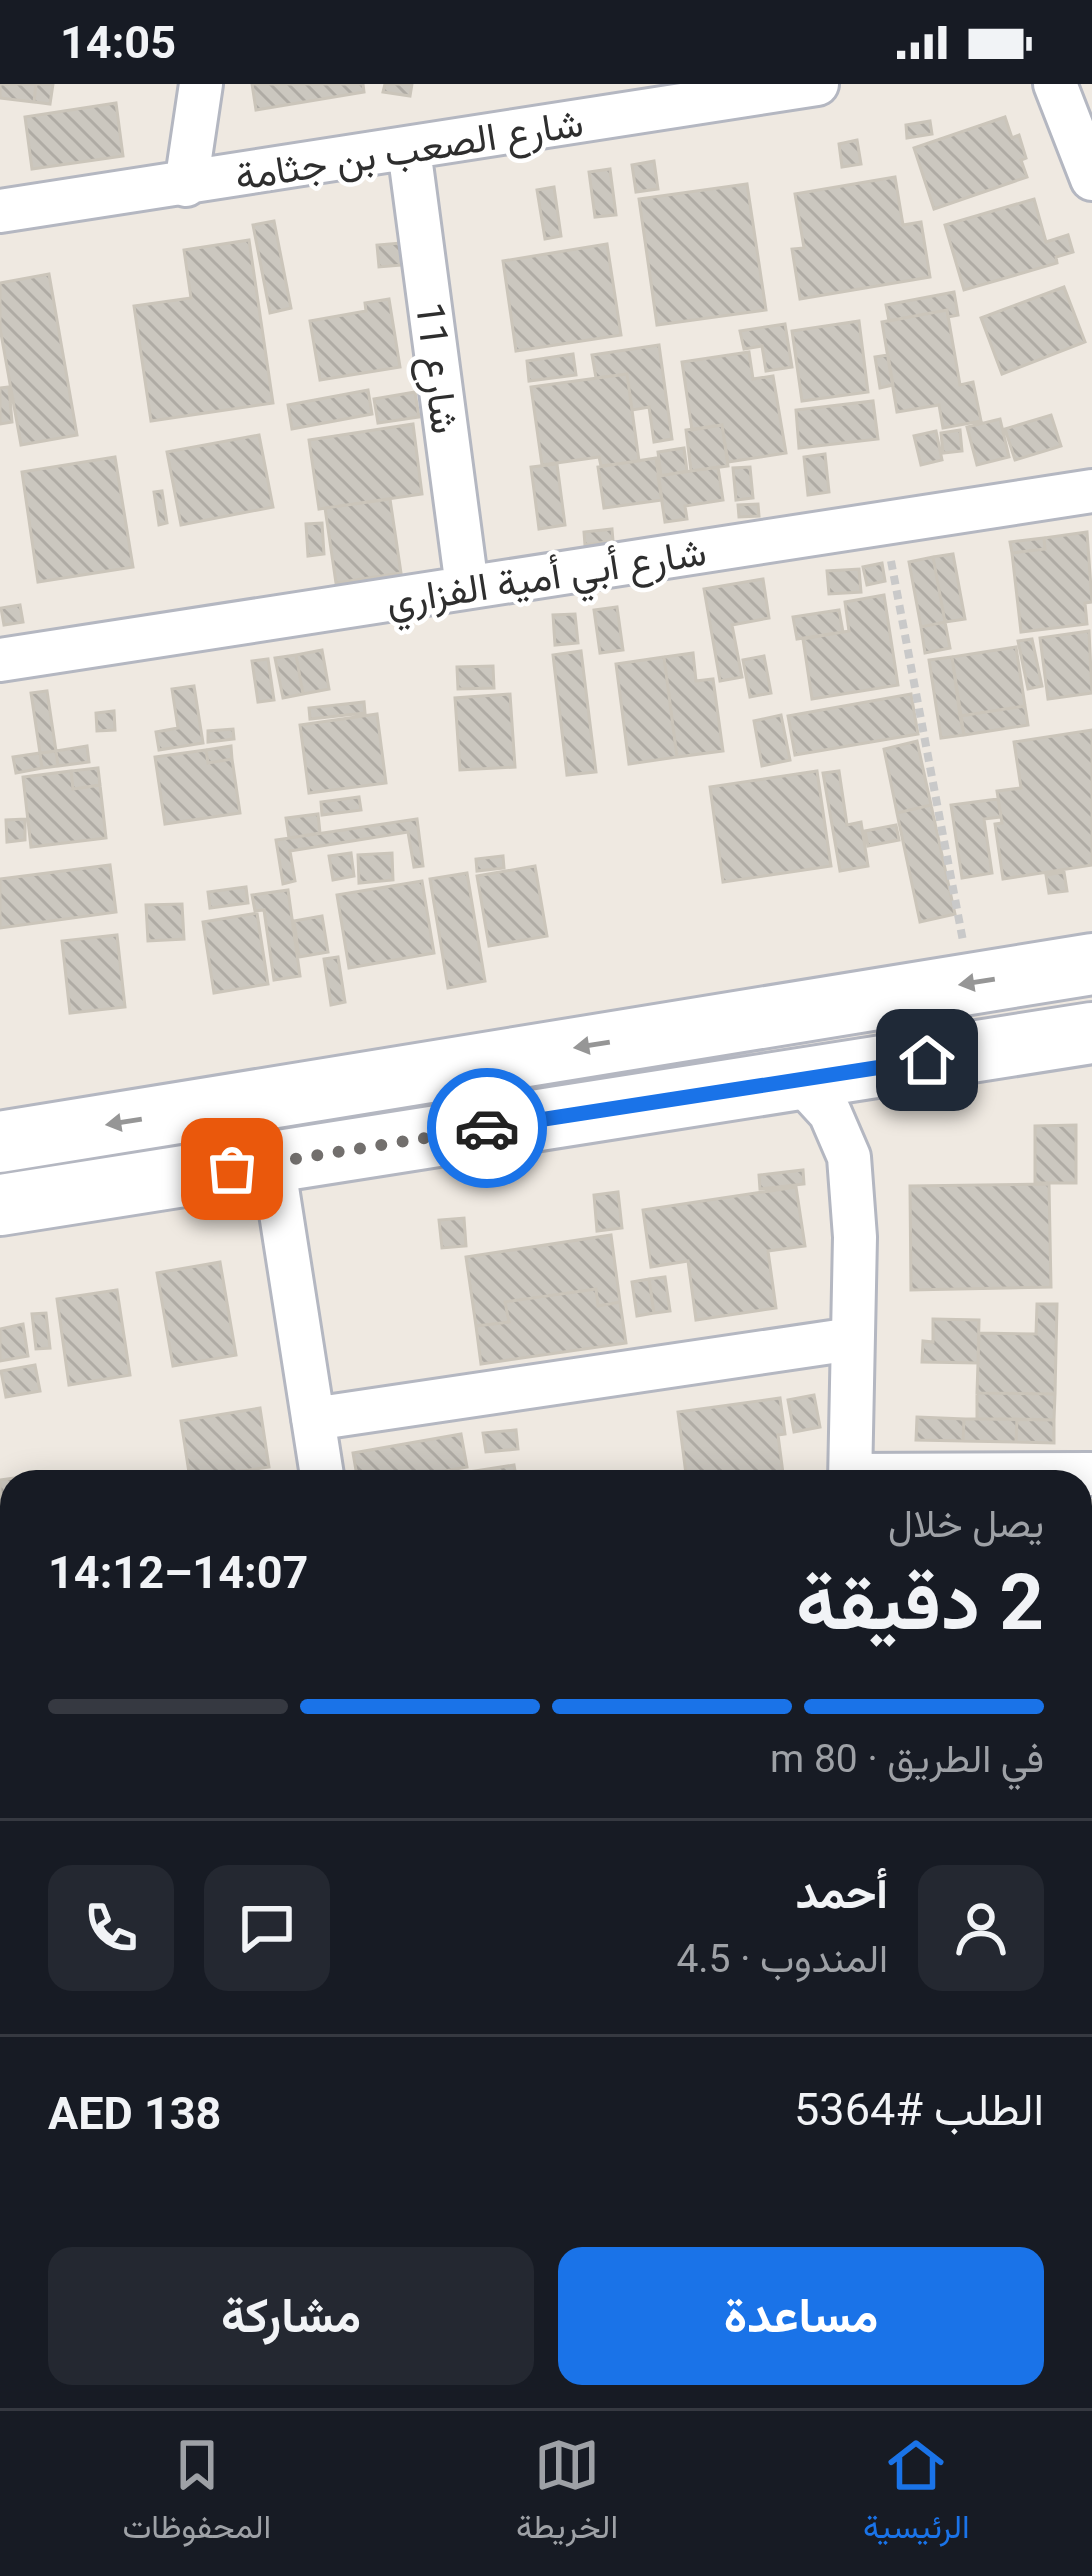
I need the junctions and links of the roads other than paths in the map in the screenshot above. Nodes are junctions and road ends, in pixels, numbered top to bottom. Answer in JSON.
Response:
{"nodes":[{"id":1,"x":201,"y":84,"type":"edge"},
{"id":2,"x":818,"y":84,"type":"edge"},
{"id":3,"x":1055,"y":84,"type":"edge"},
{"id":4,"x":632,"y":99,"type":"edge"},
{"id":5,"x":410,"y":149,"type":"junction"},
{"id":6,"x":1092,"y":179,"type":"edge"},
{"id":7,"x":186,"y":184,"type":"junction"},
{"id":8,"x":0,"y":211,"type":"edge"},
{"id":9,"x":1092,"y":491,"type":"edge"},
{"id":10,"x":467,"y":587,"type":"junction"},
{"id":11,"x":0,"y":660,"type":"edge"},
{"id":12,"x":1092,"y":964,"type":"edge"},
{"id":13,"x":1092,"y":1033,"type":"edge"},
{"id":14,"x":886,"y":1067,"type":"junction"},
{"id":15,"x":797,"y":1077,"type":"junction"},
{"id":16,"x":0,"y":1142,"type":"edge"},
{"id":17,"x":849,"y":1157,"type":"junction"},
{"id":18,"x":273,"y":1162,"type":"junction"},
{"id":19,"x":0,"y":1204,"type":"edge"},
{"id":20,"x":852,"y":1339,"type":"junction"},
{"id":21,"x":313,"y":1419,"type":"junction"},
{"id":22,"x":321,"y":1470,"type":"edge"},
{"id":23,"x":850,"y":1470,"type":"edge"}],
"edges":[{"from":1,"to":7,"type":"street"},
{"from":2,"to":4,"type":"street","name":"شارع الصعب بن جثامة"},
{"from":3,"to":6,"type":"street"},
{"from":4,"to":5,"type":"street","name":"شارع الصعب بن جثامة"},
{"from":5,"to":7,"type":"street","name":"شارع الصعب بن جثامة"},
{"from":5,"to":10,"type":"street","name":"شارع 11"},
{"from":7,"to":8,"type":"street","name":"شارع الصعب بن جثامة"},
{"from":9,"to":10,"type":"street","name":"شارع أبي أمية الفزاري"},
{"from":10,"to":11,"type":"street","name":"شارع أبي أمية الفزاري"},
{"from":12,"to":16,"type":"main road","one_way":true},
{"from":13,"to":14,"type":"main road"},
{"from":14,"to":15,"type":"main road"},
{"from":14,"to":17,"type":"street"},
{"from":15,"to":17,"type":"street"},
{"from":15,"to":18,"type":"main road"},
{"from":17,"to":20,"type":"street"},
{"from":18,"to":19,"type":"main road"},
{"from":18,"to":21,"type":"street"},
{"from":20,"to":21,"type":"street"},
{"from":20,"to":23,"type":"street"},
{"from":21,"to":22,"type":"street"}]}
